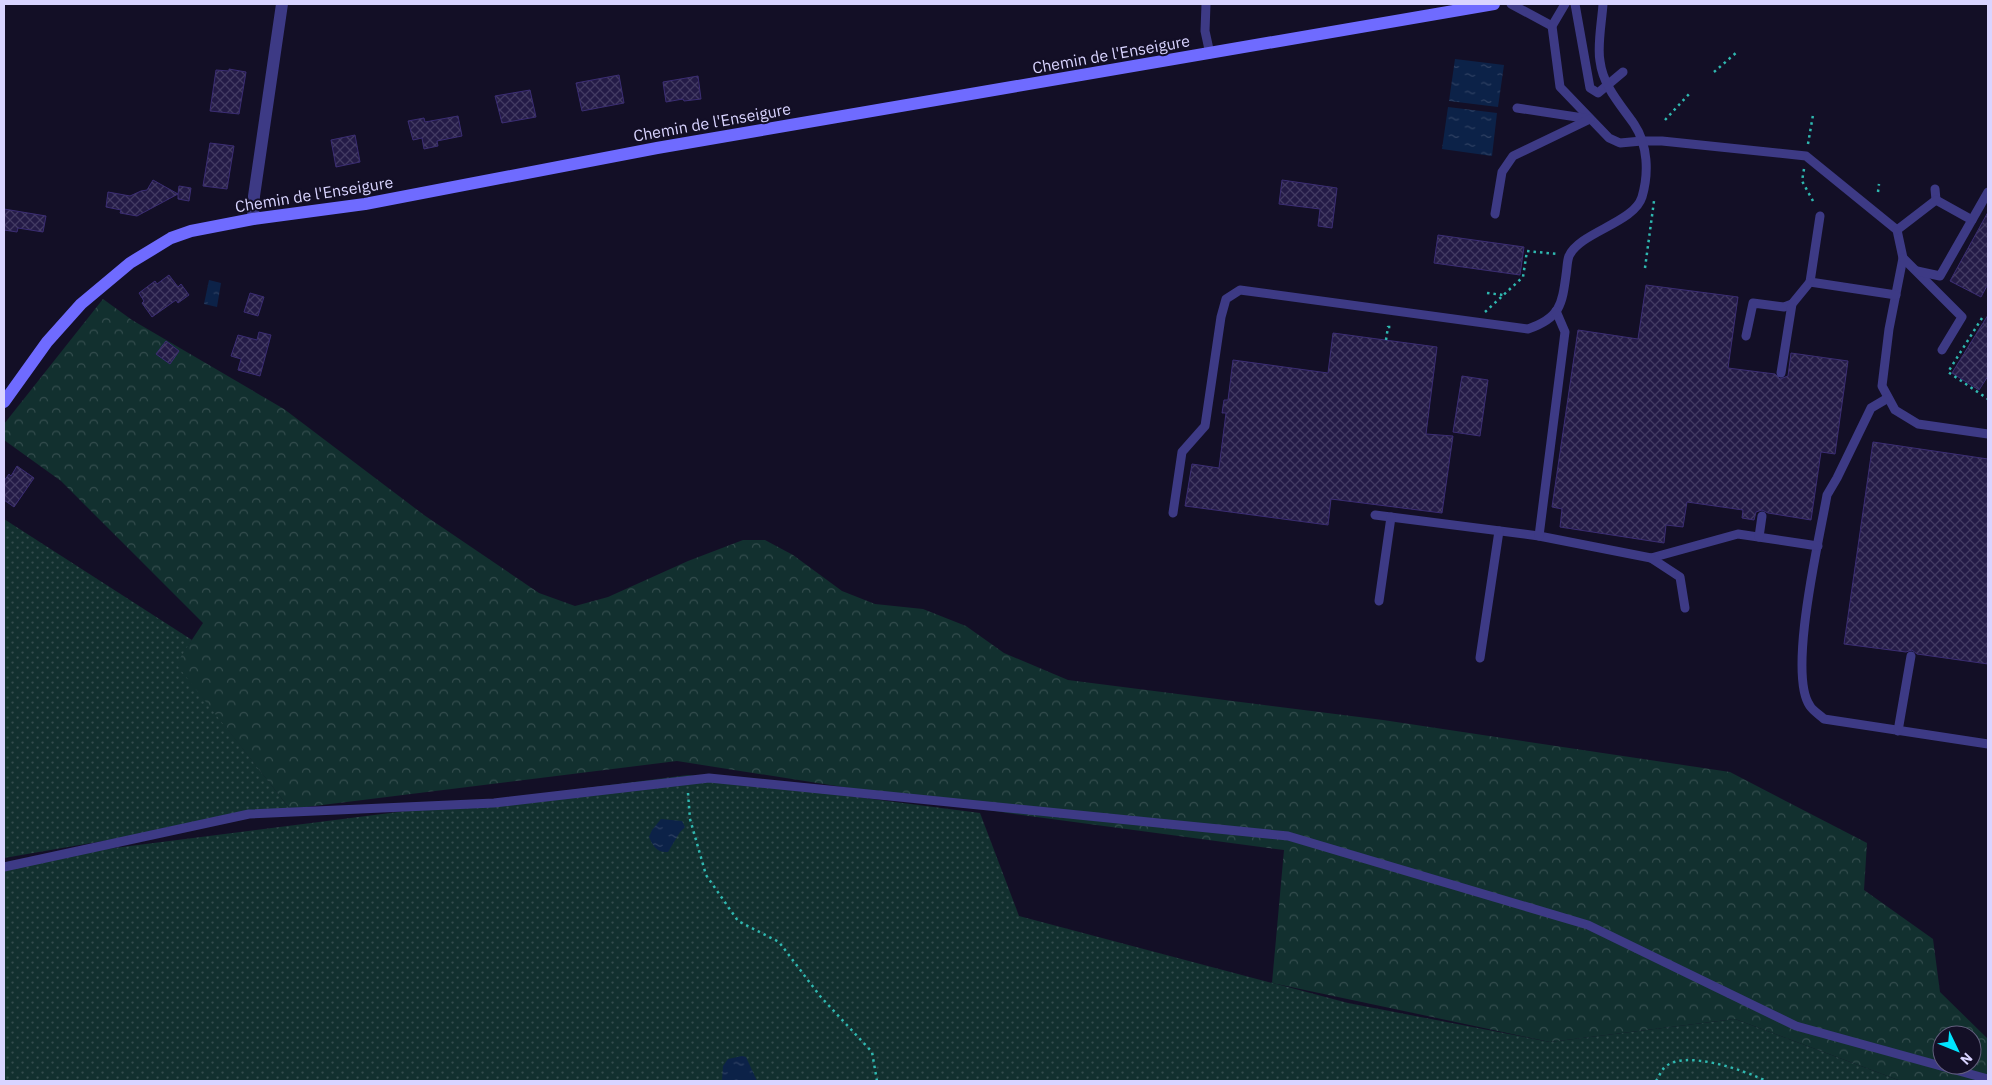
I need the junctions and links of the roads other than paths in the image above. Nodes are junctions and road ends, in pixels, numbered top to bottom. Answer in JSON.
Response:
{"nodes":[{"id":1,"x":282,"y":4,"type":"edge"},
{"id":2,"x":1206,"y":4,"type":"edge"},
{"id":3,"x":1494,"y":4,"type":"edge"},
{"id":4,"x":1511,"y":4,"type":"edge"},
{"id":5,"x":1565,"y":4,"type":"edge"},
{"id":6,"x":1575,"y":4,"type":"edge"},
{"id":7,"x":1603,"y":4,"type":"edge"},
{"id":8,"x":1552,"y":26,"type":"junction"},
{"id":9,"x":1210,"y":54,"type":"junction"},
{"id":10,"x":1623,"y":72,"type":"dead end"},
{"id":11,"x":1608,"y":85,"type":"junction"},
{"id":12,"x":1517,"y":108,"type":"dead end"},
{"id":13,"x":1590,"y":118,"type":"junction"},
{"id":14,"x":1642,"y":141,"type":"junction"},
{"id":15,"x":1935,"y":189,"type":"dead end"},
{"id":16,"x":1988,"y":192,"type":"edge"},
{"id":17,"x":1936,"y":200,"type":"junction"},
{"id":18,"x":1495,"y":214,"type":"dead end"},
{"id":19,"x":1820,"y":216,"type":"dead end"},
{"id":20,"x":253,"y":219,"type":"junction"},
{"id":21,"x":1972,"y":220,"type":"junction"},
{"id":22,"x":1897,"y":230,"type":"junction"},
{"id":23,"x":1903,"y":258,"type":"junction"},
{"id":24,"x":1917,"y":271,"type":"junction"},
{"id":25,"x":1810,"y":282,"type":"junction"},
{"id":26,"x":1896,"y":295,"type":"junction"},
{"id":27,"x":1792,"y":304,"type":"junction"},
{"id":28,"x":1556,"y":311,"type":"junction"},
{"id":29,"x":1746,"y":336,"type":"dead end"},
{"id":30,"x":1942,"y":350,"type":"dead end"},
{"id":31,"x":1781,"y":373,"type":"dead end"},
{"id":32,"x":1888,"y":398,"type":"junction"},
{"id":33,"x":4,"y":402,"type":"edge"},
{"id":34,"x":1988,"y":434,"type":"edge"},
{"id":35,"x":1173,"y":513,"type":"dead end"},
{"id":36,"x":1375,"y":515,"type":"dead end"},
{"id":37,"x":1762,"y":516,"type":"dead end"},
{"id":38,"x":1391,"y":518,"type":"junction"},
{"id":39,"x":1499,"y":532,"type":"junction"},
{"id":40,"x":1539,"y":536,"type":"junction"},
{"id":41,"x":1759,"y":537,"type":"junction"},
{"id":42,"x":1818,"y":546,"type":"junction"},
{"id":43,"x":1651,"y":558,"type":"junction"},
{"id":44,"x":1379,"y":601,"type":"dead end"},
{"id":45,"x":1684,"y":608,"type":"dead end"},
{"id":46,"x":1910,"y":656,"type":"dead end"},
{"id":47,"x":1480,"y":658,"type":"dead end"},
{"id":48,"x":1898,"y":731,"type":"junction"},
{"id":49,"x":1988,"y":744,"type":"edge"},
{"id":50,"x":4,"y":867,"type":"edge"},
{"id":51,"x":1988,"y":1078,"type":"edge"}],
"edges":[{"from":1,"to":20,"type":"street"},
{"from":2,"to":9,"type":"lane"},
{"from":3,"to":9,"type":"street","name":"Chemin de l'Enseigure"},
{"from":4,"to":8,"type":"lane"},
{"from":5,"to":8,"type":"lane"},
{"from":6,"to":11,"type":"lane"},
{"from":7,"to":11,"type":"lane"},
{"from":8,"to":13,"type":"lane"},
{"from":9,"to":20,"type":"street","name":"Chemin de l'Enseigure"},
{"from":10,"to":11,"type":"lane"},
{"from":11,"to":14,"type":"lane"},
{"from":12,"to":13,"type":"lane"},
{"from":13,"to":14,"type":"lane"},
{"from":13,"to":18,"type":"lane"},
{"from":14,"to":22,"type":"lane"},
{"from":14,"to":28,"type":"lane"},
{"from":15,"to":17,"type":"lane"},
{"from":16,"to":21,"type":"lane"},
{"from":17,"to":21,"type":"lane"},
{"from":17,"to":22,"type":"lane"},
{"from":19,"to":25,"type":"lane"},
{"from":20,"to":33,"type":"street","name":"Chemin de l'Enseigure"},
{"from":21,"to":24,"type":"lane"},
{"from":22,"to":23,"type":"lane"},
{"from":23,"to":24,"type":"lane"},
{"from":23,"to":26,"type":"lane"},
{"from":24,"to":30,"type":"lane"},
{"from":25,"to":26,"type":"lane"},
{"from":25,"to":27,"type":"lane"},
{"from":26,"to":32,"type":"lane"},
{"from":27,"to":29,"type":"lane"},
{"from":27,"to":31,"type":"lane"},
{"from":28,"to":35,"type":"lane"},
{"from":28,"to":40,"type":"lane"},
{"from":32,"to":34,"type":"lane"},
{"from":32,"to":42,"type":"lane"},
{"from":36,"to":38,"type":"lane"},
{"from":37,"to":41,"type":"lane"},
{"from":38,"to":39,"type":"lane"},
{"from":38,"to":44,"type":"lane"},
{"from":39,"to":40,"type":"lane"},
{"from":39,"to":47,"type":"lane"},
{"from":40,"to":43,"type":"lane"},
{"from":41,"to":42,"type":"lane"},
{"from":41,"to":43,"type":"lane"},
{"from":42,"to":48,"type":"lane"},
{"from":43,"to":45,"type":"lane"},
{"from":46,"to":48,"type":"lane"},
{"from":48,"to":49,"type":"lane"},
{"from":50,"to":51,"type":"lane"}]}
